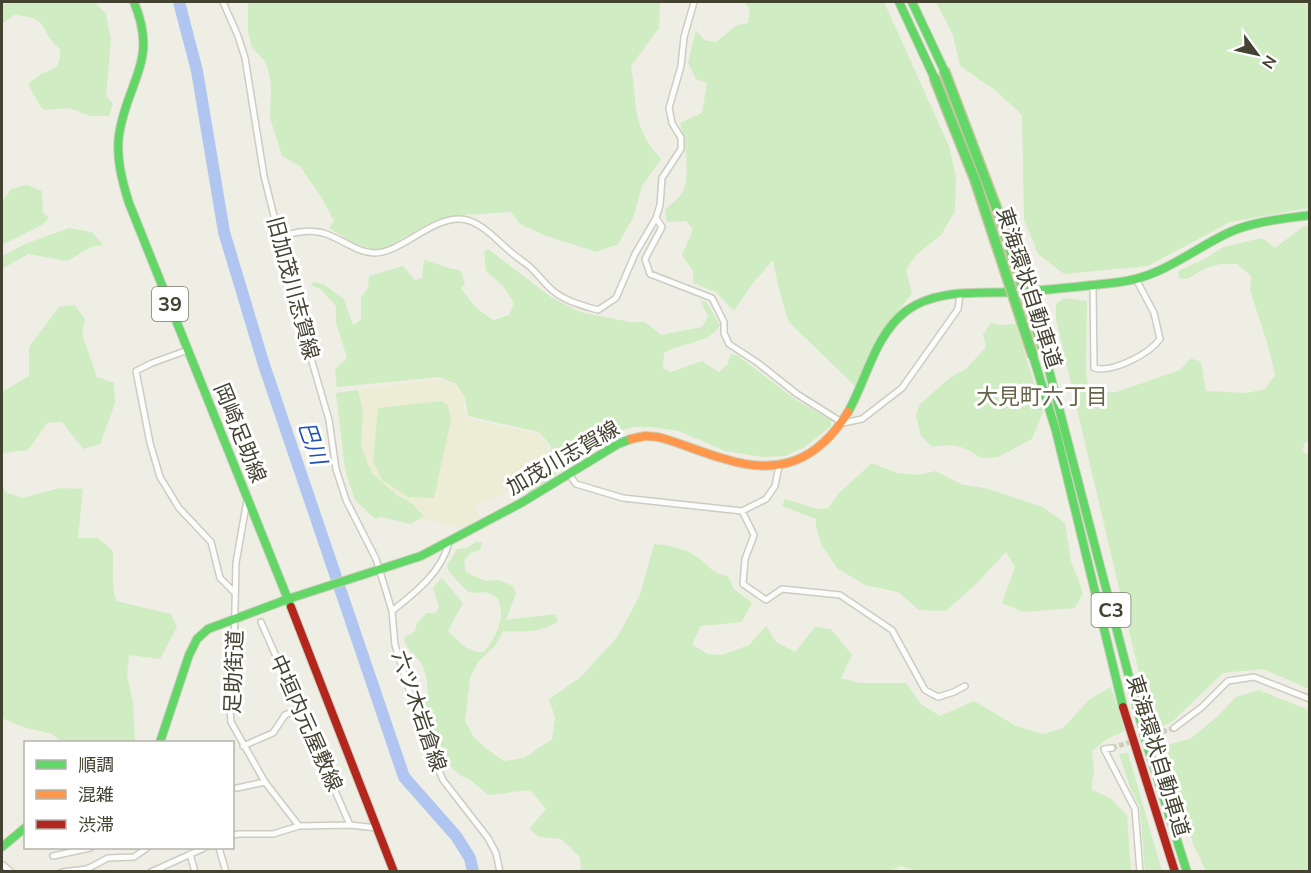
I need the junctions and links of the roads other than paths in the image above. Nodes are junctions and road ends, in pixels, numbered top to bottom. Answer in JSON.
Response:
{"nodes":[{"id":1,"x":134,"y":2,"type":"edge"},
{"id":2,"x":223,"y":2,"type":"edge"},
{"id":3,"x":694,"y":2,"type":"edge"},
{"id":4,"x":899,"y":2,"type":"edge"},
{"id":5,"x":912,"y":2,"type":"edge"},
{"id":6,"x":1310,"y":215,"type":"edge"},
{"id":7,"x":656,"y":218,"type":"junction"},
{"id":8,"x":279,"y":237,"type":"junction"},
{"id":9,"x":1136,"y":279,"type":"junction"},
{"id":10,"x":1094,"y":285,"type":"junction"},
{"id":11,"x":960,"y":294,"type":"junction"},
{"id":12,"x":188,"y":350,"type":"junction"},
{"id":13,"x":843,"y":423,"type":"junction"},
{"id":14,"x":779,"y":466,"type":"junction"},
{"id":15,"x":569,"y":474,"type":"junction"},
{"id":16,"x":247,"y":498,"type":"junction"},
{"id":17,"x":742,"y":512,"type":"junction"},
{"id":18,"x":450,"y":542,"type":"junction"},
{"id":19,"x":376,"y":571,"type":"junction"},
{"id":20,"x":235,"y":592,"type":"junction"},
{"id":21,"x":288,"y":599,"type":"junction"},
{"id":22,"x":392,"y":611,"type":"junction"},
{"id":23,"x":236,"y":618,"type":"junction"},
{"id":24,"x":261,"y":622,"type":"dead end"},
{"id":25,"x":965,"y":686,"type":"dead end"},
{"id":26,"x":1310,"y":699,"type":"edge"},
{"id":27,"x":299,"y":709,"type":"junction"},
{"id":28,"x":1174,"y":728,"type":"tunnel mouth"},
{"id":29,"x":160,"y":741,"type":"edge"},
{"id":30,"x":243,"y":746,"type":"junction"},
{"id":31,"x":1112,"y":748,"type":"dead end"},
{"id":32,"x":265,"y":782,"type":"junction"},
{"id":33,"x":237,"y":788,"type":"dead end"},
{"id":34,"x":350,"y":825,"type":"junction"},
{"id":35,"x":299,"y":826,"type":"junction"},
{"id":36,"x":377,"y":828,"type":"junction"},
{"id":37,"x":24,"y":829,"type":"edge"},
{"id":38,"x":234,"y":835,"type":"edge"},
{"id":39,"x":2,"y":847,"type":"edge"},
{"id":40,"x":85,"y":849,"type":"edge"},
{"id":41,"x":146,"y":849,"type":"edge"},
{"id":42,"x":202,"y":849,"type":"edge"},
{"id":43,"x":219,"y":849,"type":"edge"},
{"id":44,"x":190,"y":854,"type":"junction"},
{"id":45,"x":53,"y":856,"type":"dead end"},
{"id":46,"x":3,"y":865,"type":"edge"},
{"id":47,"x":161,"y":870,"type":"edge"},
{"id":48,"x":11,"y":872,"type":"edge"},
{"id":49,"x":62,"y":872,"type":"edge"},
{"id":50,"x":151,"y":872,"type":"edge"},
{"id":51,"x":195,"y":872,"type":"edge"},
{"id":52,"x":226,"y":872,"type":"edge"},
{"id":53,"x":394,"y":872,"type":"edge"},
{"id":54,"x":500,"y":872,"type":"edge"},
{"id":55,"x":1140,"y":872,"type":"edge"},
{"id":56,"x":1175,"y":872,"type":"edge"},
{"id":57,"x":1187,"y":872,"type":"edge"}],
"edges":[{"from":1,"to":12,"type":"main road","name":"岡崎足助線","number":"39"},
{"from":2,"to":8,"type":"street","name":"旧加茂川志賀線"},
{"from":3,"to":7,"type":"street"},
{"from":4,"to":56,"type":"main road","name":"東海環状自動車道","number":"C3","bridge":true},
{"from":5,"to":57,"type":"main road","name":"東海環状自動車道","number":"C3","bridge":true},
{"from":6,"to":9,"type":"main road","name":"加茂川志賀線"},
{"from":7,"to":8,"type":"street"},
{"from":7,"to":13,"type":"street"},
{"from":8,"to":19,"type":"street","name":"旧加茂川志賀線"},
{"from":9,"to":10,"type":"main road","name":"加茂川志賀線"},
{"from":9,"to":10,"type":"street"},
{"from":10,"to":11,"type":"main road","name":"加茂川志賀線"},
{"from":11,"to":13,"type":"street"},
{"from":11,"to":13,"type":"main road","name":"加茂川志賀線"},
{"from":12,"to":16,"type":"main road","name":"岡崎足助線","number":"39"},
{"from":12,"to":20,"type":"street"},
{"from":13,"to":14,"type":"main road","name":"加茂川志賀線"},
{"from":14,"to":15,"type":"main road","name":"加茂川志賀線"},
{"from":14,"to":17,"type":"street"},
{"from":15,"to":17,"type":"street"},
{"from":15,"to":18,"type":"main road","name":"加茂川志賀線"},
{"from":16,"to":20,"type":"street","name":"足助街道"},
{"from":16,"to":21,"type":"main road","name":"岡崎足助線","number":"39"},
{"from":17,"to":25,"type":"street"},
{"from":18,"to":19,"type":"main road","name":"加茂川志賀線"},
{"from":18,"to":22,"type":"street"},
{"from":19,"to":21,"type":"main road","name":"加茂川志賀線"},
{"from":19,"to":22,"type":"street","name":"六ツ木岩倉線"},
{"from":20,"to":23,"type":"street","name":"足助街道"},
{"from":21,"to":23,"type":"main road","name":"加茂川志賀線"},
{"from":21,"to":36,"type":"main road","name":"岡崎足助線","number":"39"},
{"from":22,"to":54,"type":"street","name":"六ツ木岩倉線"},
{"from":23,"to":29,"type":"main road","name":"加茂川志賀線"},
{"from":23,"to":30,"type":"street","name":"足助街道"},
{"from":24,"to":27,"type":"street","name":"中垣内元屋敷線"},
{"from":26,"to":28,"type":"street"},
{"from":27,"to":30,"type":"street"},
{"from":27,"to":34,"type":"street","name":"中垣内元屋敷線"},
{"from":30,"to":32,"type":"street","name":"足助街道"},
{"from":31,"to":55,"type":"street"},
{"from":32,"to":33,"type":"street"},
{"from":32,"to":35,"type":"street","name":"足助街道"},
{"from":34,"to":35,"type":"street"},
{"from":34,"to":36,"type":"street"},
{"from":35,"to":38,"type":"street"},
{"from":36,"to":53,"type":"main road","name":"岡崎足助線","number":"39"},
{"from":37,"to":39,"type":"main road"},
{"from":40,"to":45,"type":"street"},
{"from":41,"to":49,"type":"street"},
{"from":42,"to":44,"type":"street"},
{"from":43,"to":52,"type":"street"},
{"from":44,"to":47,"type":"street"},
{"from":44,"to":51,"type":"street"},
{"from":46,"to":48,"type":"street"},
{"from":47,"to":50,"type":"street"}]}
